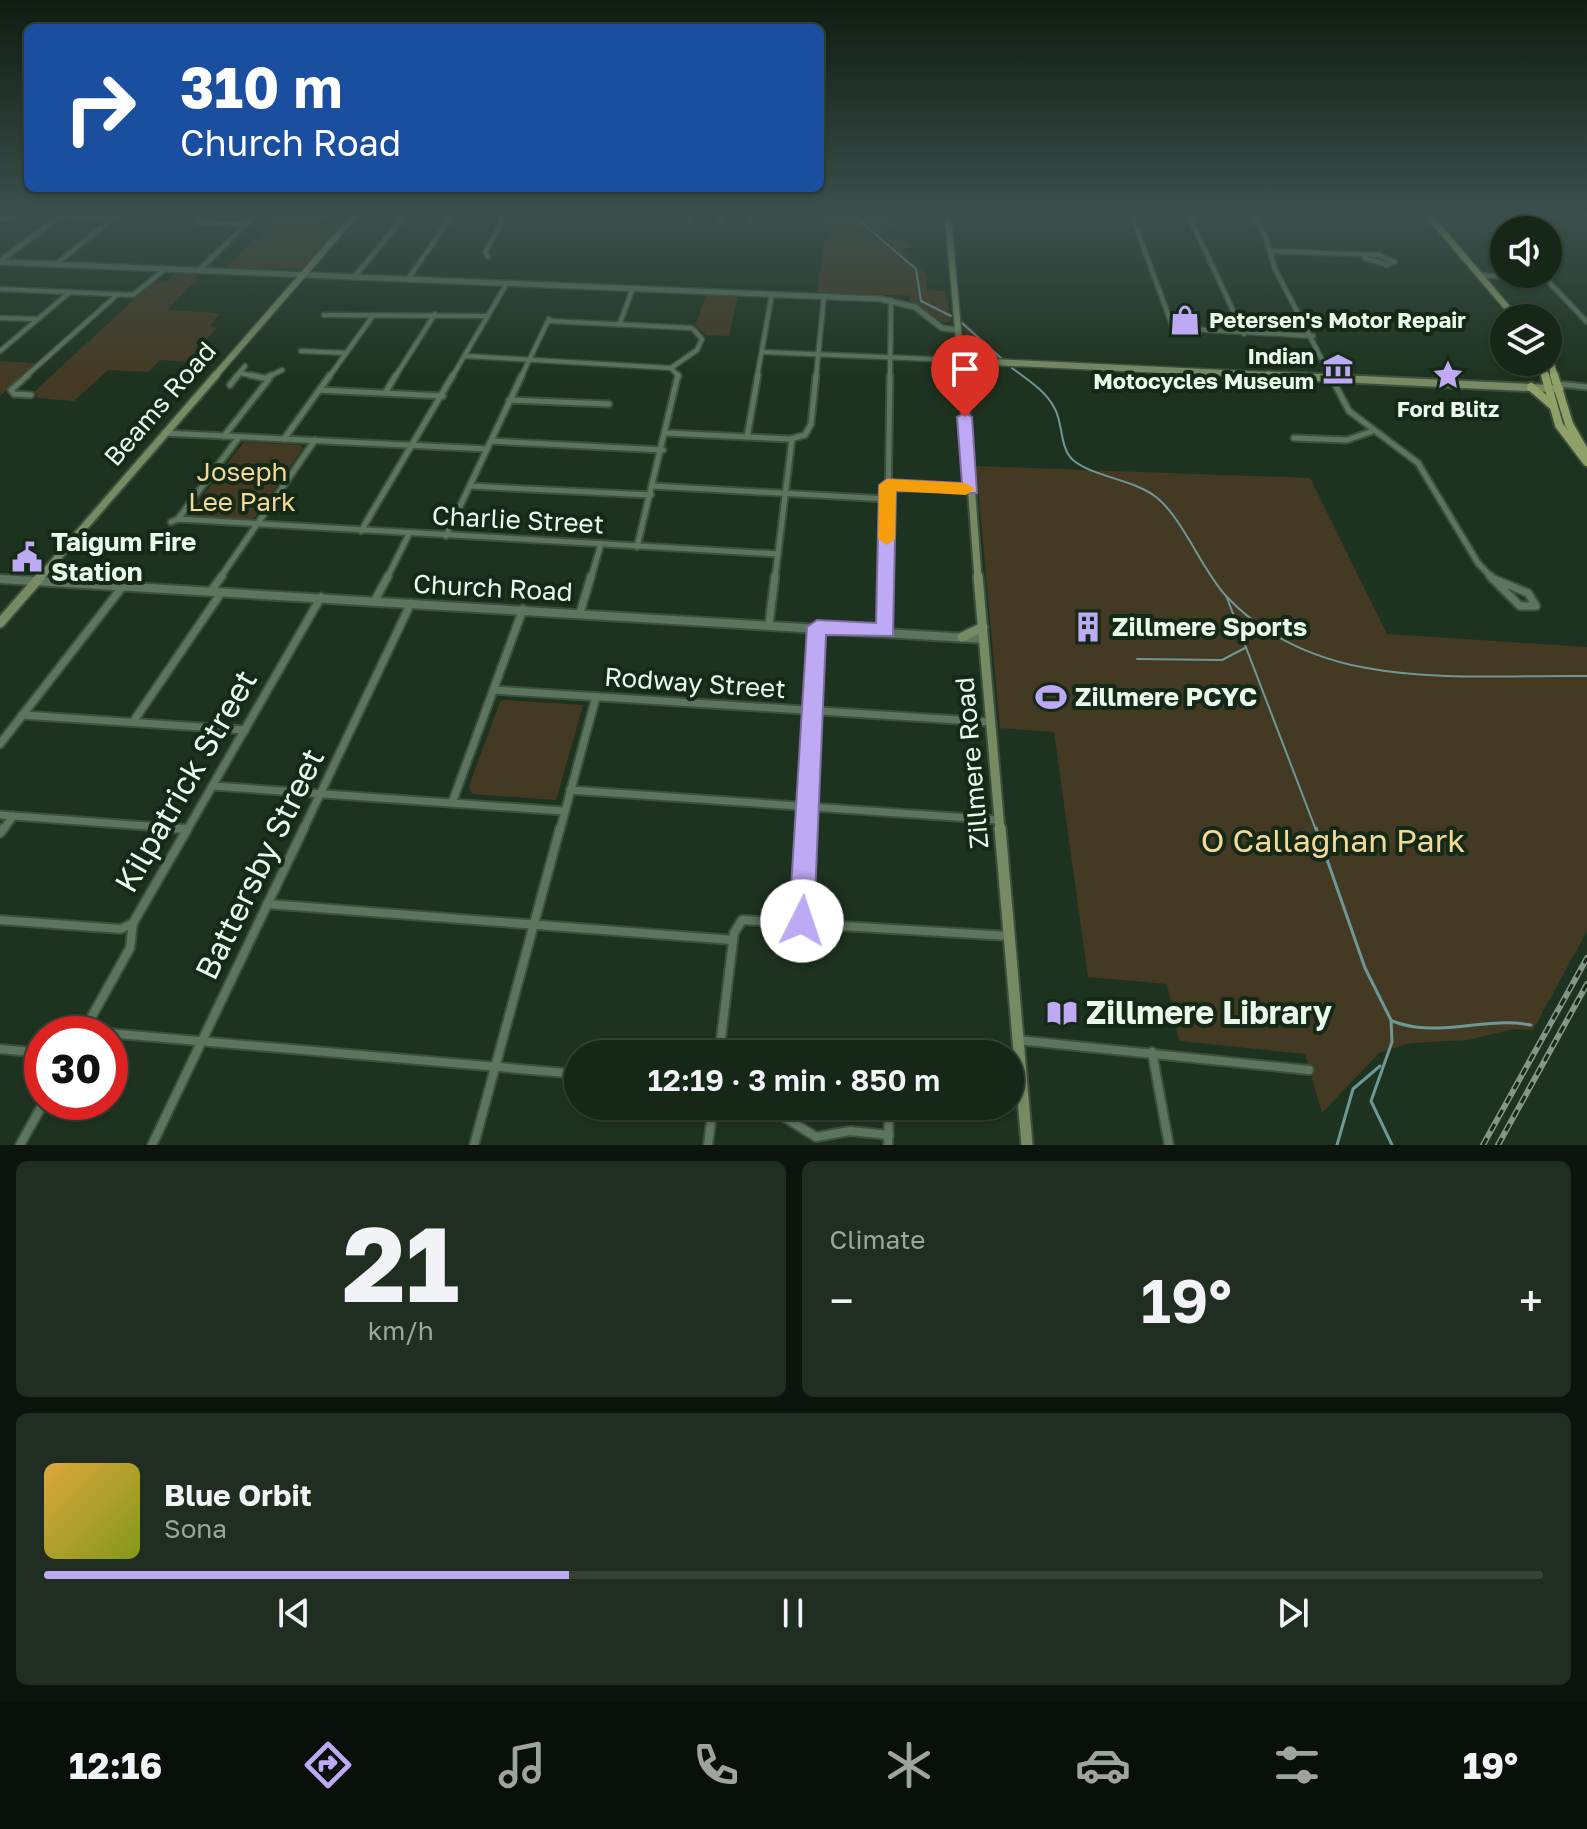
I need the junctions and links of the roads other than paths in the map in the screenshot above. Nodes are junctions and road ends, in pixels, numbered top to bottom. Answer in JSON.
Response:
{"nodes":[{"id":1,"x":165,"y":269,"type":"edge"},
{"id":2,"x":180,"y":269,"type":"edge"},
{"id":3,"x":307,"y":269,"type":"edge"},
{"id":4,"x":360,"y":269,"type":"edge"},
{"id":5,"x":415,"y":269,"type":"edge"},
{"id":6,"x":952,"y":269,"type":"edge"},
{"id":7,"x":1150,"y":269,"type":"edge"},
{"id":8,"x":1214,"y":269,"type":"edge"},
{"id":9,"x":1275,"y":269,"type":"edge"},
{"id":10,"x":1474,"y":269,"type":"edge"},
{"id":11,"x":199,"y":270,"type":"joint"},
{"id":12,"x":303,"y":274,"type":"junction"},
{"id":13,"x":1479,"y":275,"type":"junction"},
{"id":14,"x":355,"y":276,"type":"junction"},
{"id":15,"x":408,"y":279,"type":"junction"},
{"id":16,"x":507,"y":283,"type":"junction"},
{"id":17,"x":633,"y":288,"type":"junction"},
{"id":18,"x":0,"y":289,"type":"edge"},
{"id":19,"x":70,"y":292,"type":"junction"},
{"id":20,"x":118,"y":294,"type":"junction"},
{"id":21,"x":772,"y":294,"type":"junction"},
{"id":22,"x":824,"y":296,"type":"junction"},
{"id":23,"x":891,"y":300,"type":"junction"},
{"id":24,"x":1504,"y":304,"type":"edge"},
{"id":25,"x":435,"y":314,"type":"junction"},
{"id":26,"x":324,"y":315,"type":"dead end"},
{"id":27,"x":488,"y":316,"type":"junction"},
{"id":28,"x":372,"y":317,"type":"junction"},
{"id":29,"x":0,"y":318,"type":"edge"},
{"id":30,"x":35,"y":319,"type":"junction"},
{"id":31,"x":1587,"y":322,"type":"edge"},
{"id":32,"x":620,"y":323,"type":"junction"},
{"id":33,"x":957,"y":328,"type":"junction"},
{"id":34,"x":1244,"y":334,"type":"junction"},
{"id":35,"x":1313,"y":336,"type":"junction"},
{"id":36,"x":959,"y":341,"type":"junction"},
{"id":37,"x":0,"y":351,"type":"edge"},
{"id":38,"x":301,"y":351,"type":"dead end"},
{"id":39,"x":762,"y":352,"type":"junction"},
{"id":40,"x":346,"y":353,"type":"junction"},
{"id":41,"x":818,"y":355,"type":"junction"},
{"id":42,"x":465,"y":356,"type":"junction"},
{"id":43,"x":889,"y":358,"type":"junction"},
{"id":44,"x":529,"y":359,"type":"junction"},
{"id":45,"x":958,"y":360,"type":"junction"},
{"id":46,"x":971,"y":360,"type":"junction"},
{"id":47,"x":245,"y":366,"type":"dead end"},
{"id":48,"x":671,"y":368,"type":"junction"},
{"id":49,"x":282,"y":370,"type":"dead end"},
{"id":50,"x":240,"y":373,"type":"junction"},
{"id":51,"x":1545,"y":376,"type":"edge"},
{"id":52,"x":1556,"y":376,"type":"edge"},
{"id":53,"x":268,"y":377,"type":"junction"},
{"id":54,"x":962,"y":377,"type":"junction"},
{"id":55,"x":1331,"y":378,"type":"junction"},
{"id":56,"x":230,"y":385,"type":"dead end"},
{"id":57,"x":1512,"y":386,"type":"junction"},
{"id":58,"x":1548,"y":386,"type":"junction"},
{"id":59,"x":1560,"y":386,"type":"junction"},
{"id":60,"x":1531,"y":387,"type":"junction"},
{"id":61,"x":1587,"y":387,"type":"edge"},
{"id":62,"x":319,"y":390,"type":"junction"},
{"id":63,"x":385,"y":393,"type":"junction"},
{"id":64,"x":31,"y":395,"type":"dead end"},
{"id":65,"x":443,"y":396,"type":"junction"},
{"id":66,"x":509,"y":400,"type":"junction"},
{"id":67,"x":609,"y":404,"type":"dead end"},
{"id":68,"x":1552,"y":405,"type":"junction"},
{"id":69,"x":1373,"y":431,"type":"junction"},
{"id":70,"x":164,"y":433,"type":"junction"},
{"id":71,"x":667,"y":433,"type":"junction"},
{"id":72,"x":224,"y":436,"type":"junction"},
{"id":73,"x":239,"y":437,"type":"junction"},
{"id":74,"x":747,"y":437,"type":"junction"},
{"id":75,"x":1294,"y":438,"type":"dead end"},
{"id":76,"x":284,"y":439,"type":"junction"},
{"id":77,"x":792,"y":439,"type":"junction"},
{"id":78,"x":315,"y":440,"type":"junction"},
{"id":79,"x":491,"y":441,"type":"junction"},
{"id":80,"x":410,"y":445,"type":"junction"},
{"id":81,"x":487,"y":449,"type":"junction"},
{"id":82,"x":663,"y":450,"type":"junction"},
{"id":83,"x":1587,"y":454,"type":"edge"},
{"id":84,"x":1587,"y":462,"type":"edge"},
{"id":85,"x":887,"y":485,"type":"junction"},
{"id":86,"x":470,"y":486,"type":"junction"},
{"id":87,"x":653,"y":486,"type":"junction"},
{"id":88,"x":971,"y":489,"type":"junction"},
{"id":89,"x":786,"y":494,"type":"junction"},
{"id":90,"x":651,"y":495,"type":"junction"},
{"id":91,"x":887,"y":499,"type":"junction"},
{"id":92,"x":256,"y":525,"type":"junction"},
{"id":93,"x":361,"y":531,"type":"junction"},
{"id":94,"x":409,"y":534,"type":"junction"},
{"id":95,"x":446,"y":536,"type":"junction"},
{"id":96,"x":601,"y":544,"type":"junction"},
{"id":97,"x":637,"y":547,"type":"junction"},
{"id":98,"x":778,"y":554,"type":"junction"},
{"id":99,"x":0,"y":579,"type":"edge"},
{"id":100,"x":1494,"y":579,"type":"junction"},
{"id":101,"x":37,"y":580,"type":"junction"},
{"id":102,"x":124,"y":586,"type":"junction"},
{"id":103,"x":211,"y":591,"type":"junction"},
{"id":104,"x":221,"y":591,"type":"junction"},
{"id":105,"x":321,"y":597,"type":"junction"},
{"id":106,"x":375,"y":600,"type":"junction"},
{"id":107,"x":411,"y":603,"type":"junction"},
{"id":108,"x":523,"y":609,"type":"junction"},
{"id":109,"x":580,"y":613,"type":"junction"},
{"id":110,"x":0,"y":623,"type":"edge"},
{"id":111,"x":769,"y":624,"type":"junction"},
{"id":112,"x":817,"y":627,"type":"junction"},
{"id":113,"x":886,"y":631,"type":"junction"},
{"id":114,"x":984,"y":633,"type":"junction"},
{"id":115,"x":962,"y":637,"type":"joint"},
{"id":116,"x":494,"y":690,"type":"junction"},
{"id":117,"x":596,"y":697,"type":"junction"},
{"id":118,"x":811,"y":711,"type":"junction"},
{"id":119,"x":22,"y":715,"type":"junction"},
{"id":120,"x":133,"y":722,"type":"junction"},
{"id":121,"x":990,"y":722,"type":"junction"},
{"id":122,"x":245,"y":730,"type":"junction"},
{"id":123,"x":0,"y":744,"type":"edge"},
{"id":124,"x":213,"y":786,"type":"junction"},
{"id":125,"x":570,"y":790,"type":"junction"},
{"id":126,"x":320,"y":793,"type":"junction"},
{"id":127,"x":452,"y":803,"type":"junction"},
{"id":128,"x":807,"y":807,"type":"junction"},
{"id":129,"x":564,"y":811,"type":"junction"},
{"id":130,"x":0,"y":815,"type":"edge"},
{"id":131,"x":13,"y":816,"type":"junction"},
{"id":132,"x":999,"y":820,"type":"junction"},
{"id":133,"x":187,"y":829,"type":"junction"},
{"id":134,"x":0,"y":833,"type":"edge"},
{"id":135,"x":267,"y":904,"type":"junction"},
{"id":136,"x":0,"y":920,"type":"edge"},
{"id":137,"x":802,"y":921,"type":"junction"},
{"id":138,"x":133,"y":923,"type":"junction"},
{"id":139,"x":534,"y":925,"type":"junction"},
{"id":140,"x":1009,"y":936,"type":"junction"},
{"id":141,"x":733,"y":940,"type":"junction"},
{"id":142,"x":92,"y":1016,"type":"edge"},
{"id":143,"x":128,"y":1035,"type":"edge"},
{"id":144,"x":721,"y":1040,"type":"edge"},
{"id":145,"x":1017,"y":1040,"type":"edge"},
{"id":146,"x":202,"y":1041,"type":"junction"},
{"id":147,"x":1024,"y":1041,"type":"edge"},
{"id":148,"x":0,"y":1049,"type":"edge"},
{"id":149,"x":24,"y":1051,"type":"edge"},
{"id":150,"x":1152,"y":1052,"type":"junction"},
{"id":151,"x":495,"y":1067,"type":"junction"},
{"id":152,"x":1309,"y":1070,"type":"dead end"},
{"id":153,"x":564,"y":1073,"type":"edge"},
{"id":154,"x":1024,"y":1114,"type":"edge"},
{"id":155,"x":34,"y":1120,"type":"edge"},
{"id":156,"x":711,"y":1120,"type":"edge"},
{"id":157,"x":790,"y":1120,"type":"edge"},
{"id":158,"x":889,"y":1120,"type":"edge"},
{"id":159,"x":888,"y":1140,"type":"edge"},
{"id":160,"x":20,"y":1145,"type":"edge"},
{"id":161,"x":152,"y":1145,"type":"edge"},
{"id":162,"x":474,"y":1145,"type":"edge"},
{"id":163,"x":708,"y":1145,"type":"edge"},
{"id":164,"x":1027,"y":1145,"type":"edge"},
{"id":165,"x":1169,"y":1145,"type":"edge"}],
"edges":[{"from":1,"to":20,"type":"street"},
{"from":2,"to":11,"type":"street"},
{"from":3,"to":12,"type":"main road","name":"Beams Road"},
{"from":4,"to":14,"type":"street"},
{"from":5,"to":15,"type":"street"},
{"from":6,"to":33,"type":"main road","name":"Zillmere Road"},
{"from":7,"to":34,"type":"street"},
{"from":8,"to":34,"type":"street"},
{"from":9,"to":35,"type":"street"},
{"from":10,"to":13,"type":"main road"},
{"from":11,"to":12,"type":"street"},
{"from":12,"to":14,"type":"street"},
{"from":12,"to":70,"type":"main road","name":"Beams Road"},
{"from":13,"to":24,"type":"main road"},
{"from":13,"to":31,"type":"street"},
{"from":14,"to":15,"type":"street"},
{"from":15,"to":16,"type":"street"},
{"from":16,"to":17,"type":"street"},
{"from":16,"to":27,"type":"street"},
{"from":17,"to":21,"type":"street"},
{"from":17,"to":32,"type":"street"},
{"from":18,"to":19,"type":"street"},
{"from":19,"to":20,"type":"street"},
{"from":19,"to":30,"type":"street"},
{"from":20,"to":64,"type":"street"},
{"from":21,"to":22,"type":"street"},
{"from":21,"to":39,"type":"street"},
{"from":22,"to":23,"type":"street"},
{"from":22,"to":41,"type":"street"},
{"from":23,"to":33,"type":"street"},
{"from":23,"to":43,"type":"street"},
{"from":25,"to":27,"type":"street"},
{"from":25,"to":28,"type":"street"},
{"from":25,"to":63,"type":"street"},
{"from":26,"to":28,"type":"street"},
{"from":27,"to":42,"type":"street"},
{"from":28,"to":40,"type":"street"},
{"from":29,"to":30,"type":"street"},
{"from":30,"to":37,"type":"street"},
{"from":32,"to":44,"type":"street"},
{"from":32,"to":48,"type":"street"},
{"from":33,"to":36,"type":"main road","name":"Zillmere Road"},
{"from":34,"to":35,"type":"street"},
{"from":35,"to":55,"type":"street"},
{"from":36,"to":45,"type":"main road","name":"Zillmere Road"},
{"from":36,"to":46,"type":"main road","name":"Zillmere Road"},
{"from":38,"to":40,"type":"street"},
{"from":39,"to":41,"type":"street"},
{"from":39,"to":74,"type":"street"},
{"from":40,"to":62,"type":"street"},
{"from":41,"to":43,"type":"street"},
{"from":41,"to":77,"type":"street"},
{"from":42,"to":44,"type":"street"},
{"from":42,"to":65,"type":"street"},
{"from":43,"to":45,"type":"street"},
{"from":43,"to":85,"type":"street"},
{"from":44,"to":48,"type":"street"},
{"from":44,"to":66,"type":"street"},
{"from":45,"to":46,"type":"main road"},
{"from":45,"to":54,"type":"main road","name":"Zillmere Road"},
{"from":46,"to":54,"type":"main road"},
{"from":46,"to":55,"type":"main road"},
{"from":47,"to":50,"type":"street"},
{"from":48,"to":71,"type":"street"},
{"from":49,"to":53,"type":"street"},
{"from":50,"to":53,"type":"street"},
{"from":50,"to":56,"type":"street"},
{"from":51,"to":58,"type":"main road"},
{"from":52,"to":59,"type":"main road"},
{"from":53,"to":72,"type":"street"},
{"from":54,"to":88,"type":"main road","name":"Zillmere Road"},
{"from":55,"to":57,"type":"main road"},
{"from":55,"to":69,"type":"street"},
{"from":57,"to":58,"type":"main road"},
{"from":57,"to":60,"type":"main road"},
{"from":58,"to":59,"type":"main road"},
{"from":58,"to":60,"type":"main road"},
{"from":58,"to":68,"type":"main road"},
{"from":59,"to":61,"type":"street"},
{"from":59,"to":83,"type":"main road"},
{"from":60,"to":68,"type":"main road"},
{"from":62,"to":63,"type":"street"},
{"from":62,"to":76,"type":"street"},
{"from":63,"to":65,"type":"street"},
{"from":65,"to":80,"type":"street"},
{"from":66,"to":67,"type":"street"},
{"from":66,"to":79,"type":"street"},
{"from":68,"to":84,"type":"main road"},
{"from":69,"to":75,"type":"street"},
{"from":69,"to":100,"type":"street"},
{"from":70,"to":72,"type":"street"},
{"from":70,"to":101,"type":"main road","name":"Beams Road"},
{"from":71,"to":74,"type":"street"},
{"from":71,"to":82,"type":"street"},
{"from":72,"to":73,"type":"street"},
{"from":73,"to":76,"type":"street"},
{"from":73,"to":92,"type":"street","name":"Charlie Street"},
{"from":74,"to":77,"type":"street"},
{"from":76,"to":78,"type":"street"},
{"from":77,"to":89,"type":"street"},
{"from":78,"to":80,"type":"street"},
{"from":78,"to":92,"type":"street"},
{"from":79,"to":81,"type":"street"},
{"from":79,"to":82,"type":"street"},
{"from":80,"to":81,"type":"street"},
{"from":80,"to":93,"type":"street"},
{"from":81,"to":86,"type":"street"},
{"from":82,"to":87,"type":"street"},
{"from":85,"to":88,"type":"street"},
{"from":85,"to":91,"type":"street"},
{"from":86,"to":90,"type":"street"},
{"from":86,"to":95,"type":"street"},
{"from":87,"to":89,"type":"street"},
{"from":87,"to":90,"type":"street"},
{"from":88,"to":114,"type":"main road","name":"Zillmere Road"},
{"from":89,"to":91,"type":"street"},
{"from":89,"to":98,"type":"street"},
{"from":90,"to":97,"type":"street"},
{"from":91,"to":113,"type":"street"},
{"from":92,"to":93,"type":"street","name":"Charlie Street"},
{"from":92,"to":103,"type":"street"},
{"from":93,"to":94,"type":"street","name":"Charlie Street"},
{"from":94,"to":95,"type":"street","name":"Charlie Street"},
{"from":94,"to":106,"type":"street"},
{"from":95,"to":96,"type":"street","name":"Charlie Street"},
{"from":96,"to":97,"type":"street","name":"Charlie Street"},
{"from":96,"to":109,"type":"street"},
{"from":97,"to":98,"type":"street","name":"Charlie Street"},
{"from":98,"to":111,"type":"street"},
{"from":99,"to":101,"type":"street","name":"Church Road"},
{"from":100,"to":100,"type":"street"},
{"from":101,"to":102,"type":"street","name":"Church Road"},
{"from":101,"to":110,"type":"main road","name":"Beams Road"},
{"from":102,"to":103,"type":"street","name":"Church Road"},
{"from":102,"to":119,"type":"street"},
{"from":103,"to":104,"type":"street","name":"Church Road"},
{"from":104,"to":105,"type":"street","name":"Church Road"},
{"from":104,"to":120,"type":"street"},
{"from":105,"to":106,"type":"street","name":"Church Road"},
{"from":105,"to":122,"type":"street","name":"Kilpatrick Street"},
{"from":106,"to":107,"type":"street","name":"Church Road"},
{"from":107,"to":108,"type":"street","name":"Church Road"},
{"from":107,"to":126,"type":"street","name":"Battersby Street"},
{"from":108,"to":109,"type":"street","name":"Church Road"},
{"from":108,"to":116,"type":"street"},
{"from":109,"to":111,"type":"street","name":"Church Road"},
{"from":111,"to":112,"type":"street","name":"Church Road"},
{"from":112,"to":113,"type":"street","name":"Church Road"},
{"from":112,"to":118,"type":"street"},
{"from":113,"to":115,"type":"street","name":"Church Road"},
{"from":114,"to":115,"type":"main road"},
{"from":114,"to":121,"type":"main road","name":"Zillmere Road"},
{"from":116,"to":117,"type":"street","name":"Rodway Street"},
{"from":116,"to":127,"type":"street"},
{"from":117,"to":118,"type":"street","name":"Rodway Street"},
{"from":117,"to":125,"type":"street"},
{"from":118,"to":121,"type":"street","name":"Rodway Street"},
{"from":118,"to":128,"type":"street"},
{"from":119,"to":120,"type":"street"},
{"from":119,"to":123,"type":"street"},
{"from":120,"to":122,"type":"street"},
{"from":121,"to":132,"type":"main road","name":"Zillmere Road"},
{"from":122,"to":124,"type":"street","name":"Kilpatrick Street"},
{"from":124,"to":126,"type":"street"},
{"from":124,"to":133,"type":"street","name":"Kilpatrick Street"},
{"from":125,"to":128,"type":"street"},
{"from":125,"to":129,"type":"street"},
{"from":126,"to":127,"type":"street"},
{"from":126,"to":135,"type":"street","name":"Battersby Street"},
{"from":127,"to":129,"type":"street"},
{"from":128,"to":132,"type":"street"},
{"from":128,"to":137,"type":"street"},
{"from":129,"to":139,"type":"street"},
{"from":130,"to":131,"type":"street"},
{"from":131,"to":133,"type":"street"},
{"from":131,"to":134,"type":"street"},
{"from":132,"to":140,"type":"main road","name":"Zillmere Road"},
{"from":133,"to":138,"type":"street","name":"Kilpatrick Street"},
{"from":135,"to":139,"type":"street"},
{"from":135,"to":146,"type":"street","name":"Battersby Street"},
{"from":136,"to":138,"type":"street"},
{"from":137,"to":140,"type":"street"},
{"from":137,"to":141,"type":"street"},
{"from":138,"to":142,"type":"street","name":"Kilpatrick Street"},
{"from":139,"to":141,"type":"street"},
{"from":139,"to":151,"type":"street"},
{"from":140,"to":145,"type":"main road","name":"Zillmere Road"},
{"from":141,"to":144,"type":"street"},
{"from":143,"to":146,"type":"street"},
{"from":146,"to":151,"type":"street"},
{"from":146,"to":161,"type":"street","name":"Battersby Street"},
{"from":147,"to":150,"type":"street"},
{"from":148,"to":149,"type":"street"},
{"from":150,"to":152,"type":"street"},
{"from":150,"to":165,"type":"street"},
{"from":151,"to":153,"type":"street"},
{"from":151,"to":162,"type":"street"},
{"from":154,"to":164,"type":"main road","name":"Zillmere Road"},
{"from":155,"to":160,"type":"street"},
{"from":156,"to":163,"type":"street"},
{"from":157,"to":159,"type":"street"},
{"from":158,"to":159,"type":"street"}]}
